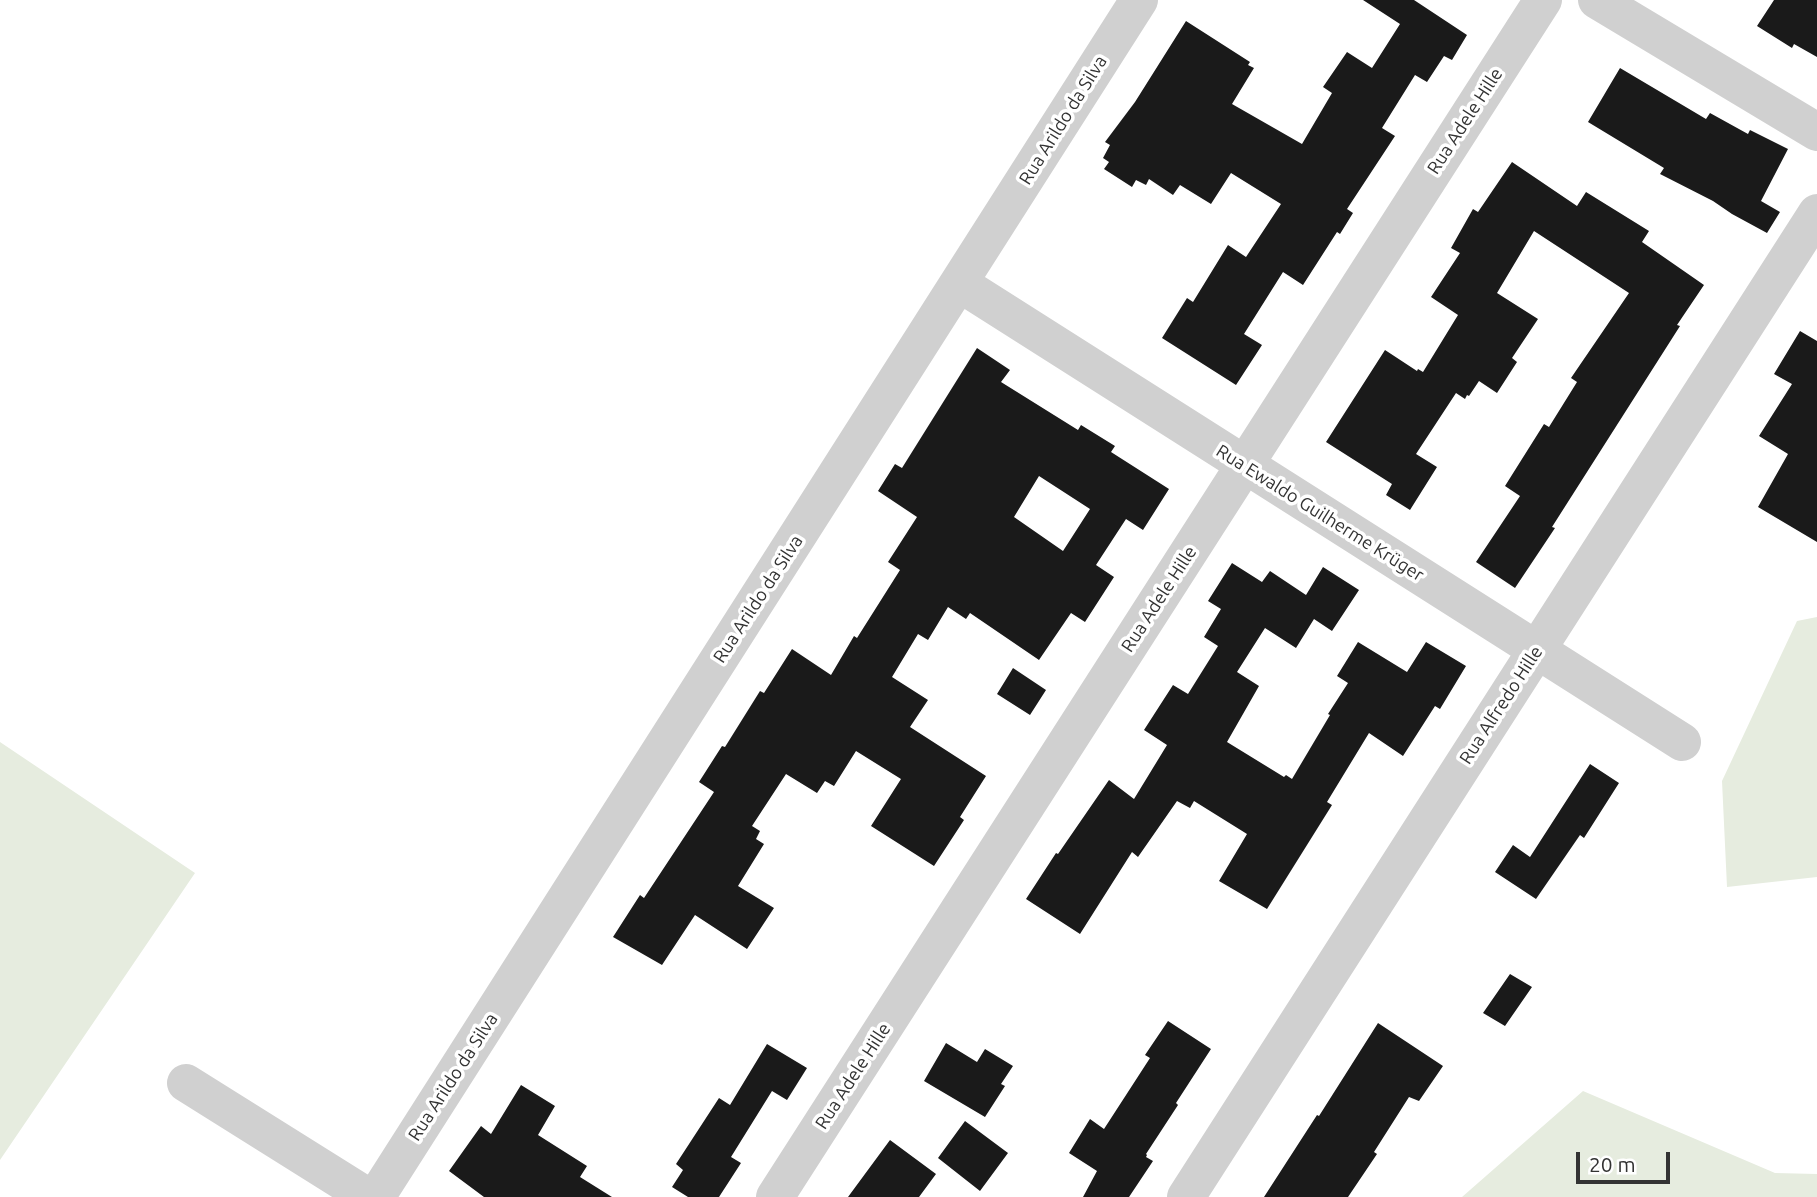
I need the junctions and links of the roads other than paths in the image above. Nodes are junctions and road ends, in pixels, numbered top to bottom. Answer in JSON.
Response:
{"nodes":[{"id":1,"x":1139,"y":0,"type":"edge"},
{"id":2,"x":1543,"y":0,"type":"edge"},
{"id":3,"x":1597,"y":0,"type":"edge"},
{"id":4,"x":1817,"y":132,"type":"edge"},
{"id":5,"x":1817,"y":213,"type":"edge"},
{"id":6,"x":959,"y":283,"type":"junction"},
{"id":7,"x":1245,"y":465,"type":"junction"},
{"id":8,"x":1536,"y":650,"type":"junction"},
{"id":9,"x":1682,"y":742,"type":"dead end"},
{"id":10,"x":186,"y":1083,"type":"dead end"},
{"id":11,"x":368,"y":1197,"type":"edge"},
{"id":12,"x":376,"y":1197,"type":"edge"},
{"id":13,"x":775,"y":1197,"type":"edge"},
{"id":14,"x":1185,"y":1197,"type":"edge"}],
"edges":[{"from":1,"to":6,"type":"street","name":"Rua Arildo da Silva"},
{"from":2,"to":7,"type":"street","name":"Rua Adele Hille"},
{"from":3,"to":4,"type":"street"},
{"from":5,"to":8,"type":"street","name":"Rua Alfredo Hille"},
{"from":6,"to":7,"type":"street","name":"Rua Ewaldo Guilherme Krüger"},
{"from":6,"to":12,"type":"street","name":"Rua Arildo da Silva"},
{"from":7,"to":8,"type":"street","name":"Rua Ewaldo Guilherme Krüger"},
{"from":7,"to":13,"type":"street","name":"Rua Adele Hille"},
{"from":8,"to":9,"type":"street","name":"Rua Ewaldo Guilherme Krüger"},
{"from":8,"to":14,"type":"street","name":"Rua Alfredo Hille"},
{"from":10,"to":11,"type":"street"}]}
